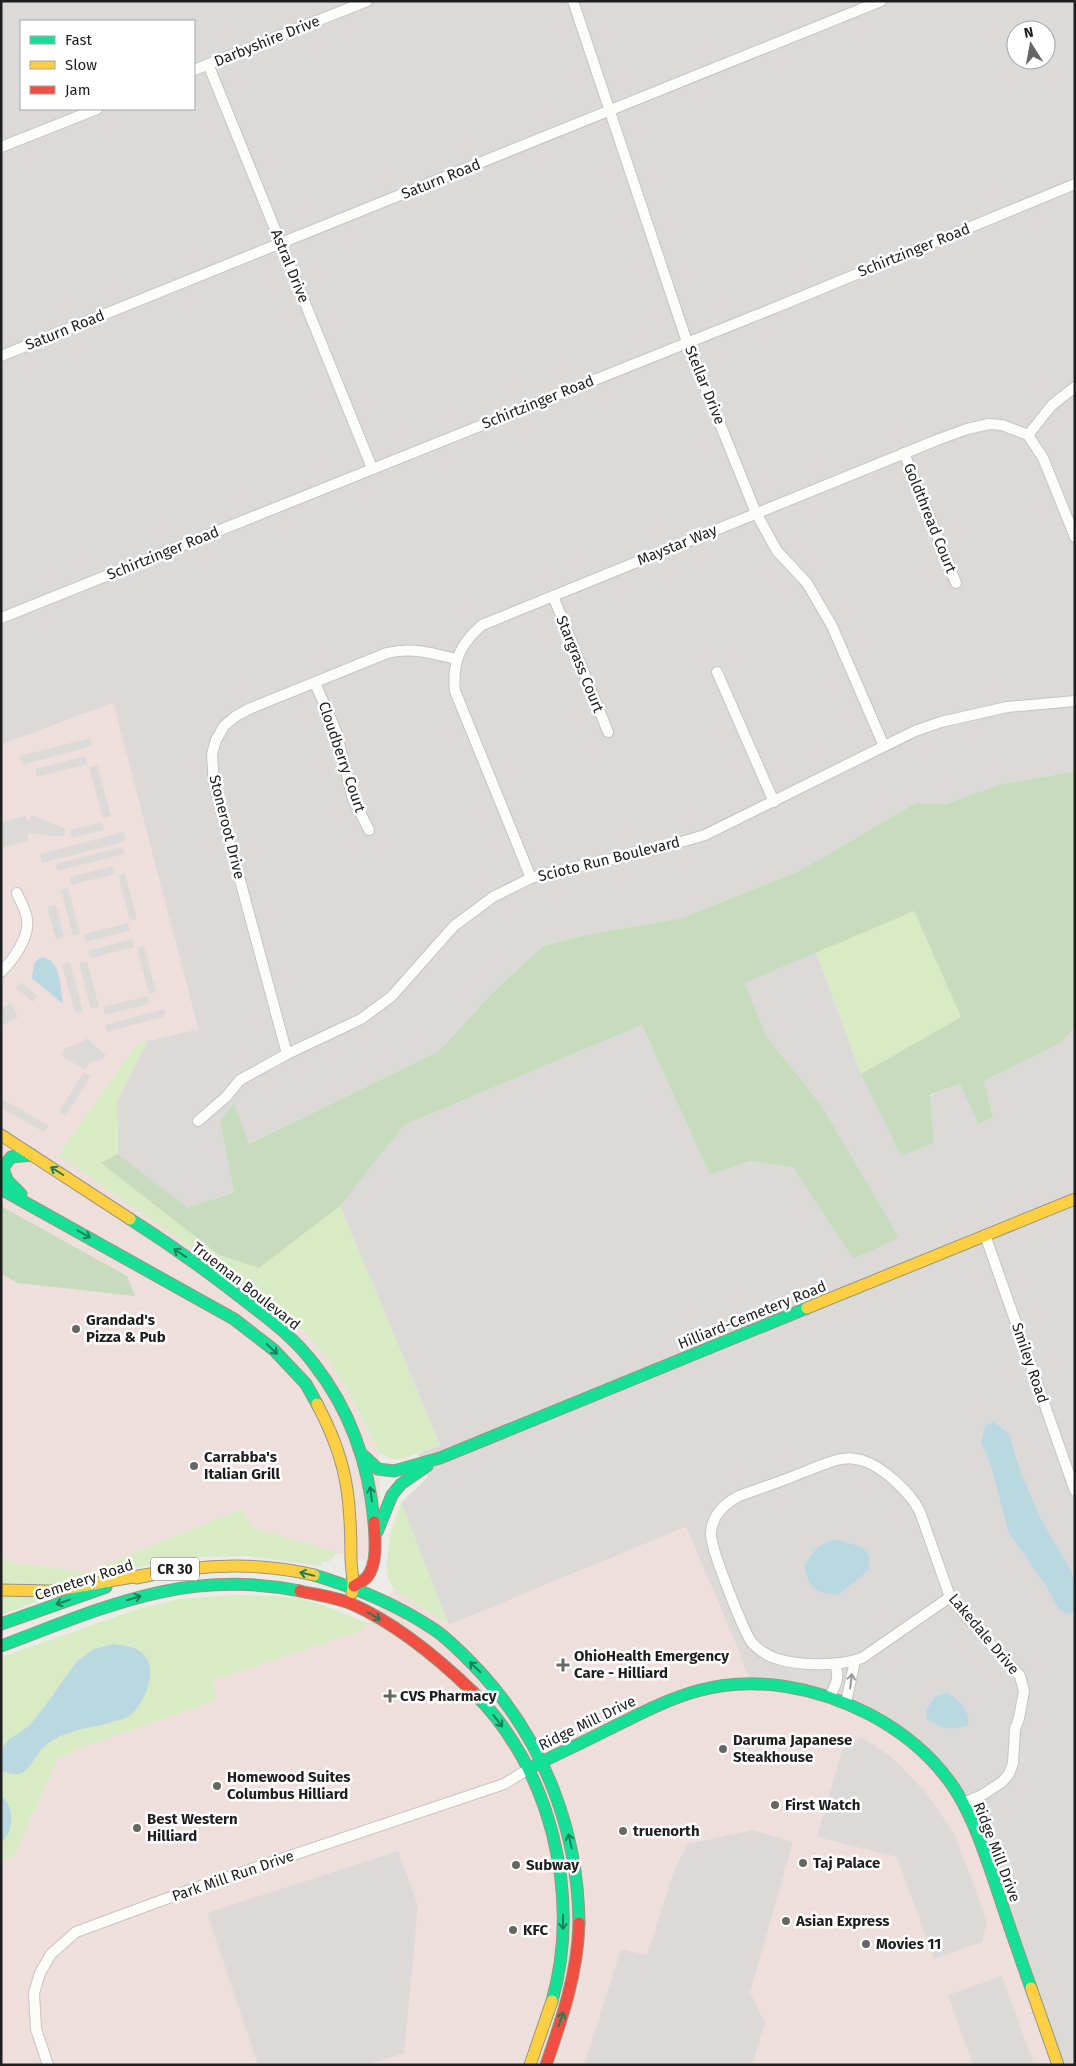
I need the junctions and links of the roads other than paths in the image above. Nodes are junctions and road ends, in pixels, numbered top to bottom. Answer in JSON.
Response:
{"nodes":[{"id":1,"x":367,"y":1,"type":"edge"},
{"id":2,"x":573,"y":1,"type":"edge"},
{"id":3,"x":881,"y":1,"type":"edge"},
{"id":4,"x":208,"y":64,"type":"junction"},
{"id":5,"x":195,"y":70,"type":"edge"},
{"id":6,"x":94,"y":110,"type":"edge"},
{"id":7,"x":610,"y":111,"type":"junction"},
{"id":8,"x":1,"y":147,"type":"edge"},
{"id":9,"x":1075,"y":184,"type":"edge"},
{"id":10,"x":280,"y":244,"type":"junction"},
{"id":11,"x":688,"y":342,"type":"junction"},
{"id":12,"x":1,"y":356,"type":"edge"},
{"id":13,"x":1075,"y":387,"type":"edge"},
{"id":14,"x":1028,"y":435,"type":"junction"},
{"id":15,"x":904,"y":453,"type":"junction"},
{"id":16,"x":372,"y":468,"type":"junction"},
{"id":17,"x":756,"y":513,"type":"junction"},
{"id":18,"x":1075,"y":537,"type":"edge"},
{"id":19,"x":956,"y":583,"type":"dead end"},
{"id":20,"x":553,"y":596,"type":"junction"},
{"id":21,"x":1,"y":618,"type":"edge"},
{"id":22,"x":456,"y":658,"type":"junction"},
{"id":23,"x":717,"y":672,"type":"dead end"},
{"id":24,"x":315,"y":683,"type":"junction"},
{"id":25,"x":1075,"y":701,"type":"edge"},
{"id":26,"x":608,"y":732,"type":"dead end"},
{"id":27,"x":884,"y":746,"type":"junction"},
{"id":28,"x":774,"y":802,"type":"junction"},
{"id":29,"x":369,"y":830,"type":"dead end"},
{"id":30,"x":531,"y":878,"type":"junction"},
{"id":31,"x":17,"y":893,"type":"dead end"},
{"id":32,"x":1,"y":972,"type":"edge"},
{"id":33,"x":287,"y":1054,"type":"junction"},
{"id":34,"x":198,"y":1120,"type":"dead end"},
{"id":35,"x":1,"y":1135,"type":"edge"},
{"id":36,"x":32,"y":1155,"type":"junction"},
{"id":37,"x":1,"y":1188,"type":"edge"},
{"id":38,"x":1075,"y":1199,"type":"edge"},
{"id":39,"x":41,"y":1210,"type":"junction"},
{"id":40,"x":985,"y":1235,"type":"junction"},
{"id":41,"x":261,"y":1313,"type":"junction"},
{"id":42,"x":234,"y":1320,"type":"junction"},
{"id":43,"x":364,"y":1456,"type":"junction"},
{"id":44,"x":440,"y":1458,"type":"junction"},
{"id":45,"x":1075,"y":1491,"type":"edge"},
{"id":46,"x":376,"y":1534,"type":"junction"},
{"id":47,"x":150,"y":1574,"type":"junction"},
{"id":48,"x":354,"y":1586,"type":"junction"},
{"id":49,"x":1,"y":1590,"type":"edge"},
{"id":50,"x":950,"y":1597,"type":"junction"},
{"id":51,"x":350,"y":1603,"type":"junction"},
{"id":52,"x":1,"y":1624,"type":"edge"},
{"id":53,"x":1,"y":1646,"type":"edge"},
{"id":54,"x":855,"y":1661,"type":"junction"},
{"id":55,"x":835,"y":1664,"type":"junction"},
{"id":56,"x":830,"y":1696,"type":"junction"},
{"id":57,"x":846,"y":1702,"type":"junction"},
{"id":58,"x":543,"y":1762,"type":"junction"},
{"id":59,"x":530,"y":1768,"type":"junction"},
{"id":60,"x":963,"y":1803,"type":"junction"},
{"id":61,"x":48,"y":2065,"type":"edge"},
{"id":62,"x":530,"y":2065,"type":"edge"},
{"id":63,"x":546,"y":2065,"type":"edge"},
{"id":64,"x":1058,"y":2065,"type":"edge"}],
"edges":[{"from":1,"to":4,"type":"street","name":"Darbyshire Drive"},
{"from":2,"to":7,"type":"street","name":"Stellar Drive"},
{"from":3,"to":7,"type":"street","name":"Saturn Road"},
{"from":4,"to":5,"type":"street","name":"Darbyshire Drive"},
{"from":4,"to":10,"type":"street","name":"Astral Drive"},
{"from":6,"to":8,"type":"street"},
{"from":7,"to":10,"type":"street","name":"Saturn Road"},
{"from":7,"to":11,"type":"street","name":"Stellar Drive"},
{"from":9,"to":11,"type":"street","name":"Schirtzinger Road"},
{"from":10,"to":12,"type":"street","name":"Saturn Road"},
{"from":10,"to":16,"type":"street","name":"Astral Drive"},
{"from":11,"to":16,"type":"street","name":"Schirtzinger Road"},
{"from":11,"to":17,"type":"street","name":"Stellar Drive"},
{"from":13,"to":14,"type":"street"},
{"from":14,"to":15,"type":"street","name":"Maystar Way"},
{"from":14,"to":18,"type":"street"},
{"from":15,"to":17,"type":"street","name":"Maystar Way"},
{"from":15,"to":19,"type":"street","name":"Goldthread Court"},
{"from":16,"to":21,"type":"street","name":"Schirtzinger Road"},
{"from":17,"to":20,"type":"street","name":"Maystar Way"},
{"from":17,"to":27,"type":"street","name":"Stellar Drive"},
{"from":20,"to":22,"type":"street","name":"Maystar Way"},
{"from":20,"to":26,"type":"street","name":"Stargrass Court"},
{"from":22,"to":24,"type":"street","name":"Stoneroot Drive"},
{"from":22,"to":30,"type":"street"},
{"from":23,"to":28,"type":"street"},
{"from":24,"to":29,"type":"street","name":"Cloudberry Court"},
{"from":24,"to":33,"type":"street","name":"Stoneroot Drive"},
{"from":25,"to":27,"type":"street","name":"Scioto Run Boulevard"},
{"from":27,"to":28,"type":"street","name":"Scioto Run Boulevard"},
{"from":28,"to":30,"type":"street","name":"Scioto Run Boulevard"},
{"from":30,"to":33,"type":"street","name":"Scioto Run Boulevard"},
{"from":31,"to":32,"type":"street"},
{"from":33,"to":34,"type":"street","name":"Scioto Run Boulevard"},
{"from":35,"to":36,"type":"main road","name":"Trueman Boulevard"},
{"from":36,"to":39,"type":"main road"},
{"from":41,"to":36,"type":"main road","name":"Trueman Boulevard","one_way":true},
{"from":37,"to":39,"type":"main road","name":"Trueman Boulevard"},
{"from":38,"to":40,"type":"main road","name":"Hilliard-Cemetery Road"},
{"from":39,"to":42,"type":"main road","name":"Trueman Boulevard","one_way":true},
{"from":40,"to":44,"type":"main road","name":"Hilliard-Cemetery Road"},
{"from":40,"to":45,"type":"street","name":"Smiley Road"},
{"from":41,"to":42,"type":"main road"},
{"from":41,"to":43,"type":"main road","name":"Trueman Boulevard"},
{"from":42,"to":48,"type":"main road","name":"Trueman Boulevard","one_way":true},
{"from":43,"to":44,"type":"main road","name":"Hilliard-Cemetery Road"},
{"from":46,"to":43,"type":"main road","name":"Trueman Boulevard","one_way":true},
{"from":44,"to":46,"type":"main road","name":"Hilliard-Cemetery Road"},
{"from":46,"to":48,"type":"main road","name":"Trueman Boulevard"},
{"from":48,"to":47,"type":"main road","name":"Cemetery Road","number":"CR 30","one_way":true},
{"from":47,"to":49,"type":"main road"},
{"from":47,"to":52,"type":"main road","name":"Cemetery Road","number":"CR 30","one_way":true},
{"from":48,"to":51,"type":"main road","name":"Trueman Boulevard"},
{"from":58,"to":48,"type":"main road","name":"Cemetery Road","one_way":true},
{"from":50,"to":54,"type":"street"},
{"from":50,"to":55,"type":"street","name":"Lakedale Drive"},
{"from":50,"to":60,"type":"street","name":"Lakedale Drive"},
{"from":53,"to":51,"type":"main road","number":"CR 30","one_way":true},
{"from":51,"to":59,"type":"main road","one_way":true},
{"from":54,"to":55,"type":"street"},
{"from":57,"to":54,"type":"street","one_way":true},
{"from":55,"to":56,"type":"street"},
{"from":56,"to":57,"type":"main road","name":"Ridge Mill Drive"},
{"from":56,"to":58,"type":"main road","name":"Ridge Mill Drive"},
{"from":57,"to":60,"type":"main road","name":"Ridge Mill Drive"},
{"from":58,"to":59,"type":"main road","name":"Ridge Mill Drive"},
{"from":63,"to":58,"type":"main road","name":"Cemetery Road","one_way":true},
{"from":59,"to":61,"type":"street","name":"Park Mill Run Drive"},
{"from":59,"to":62,"type":"main road","one_way":true},
{"from":60,"to":64,"type":"main road","name":"Ridge Mill Drive"}]}
